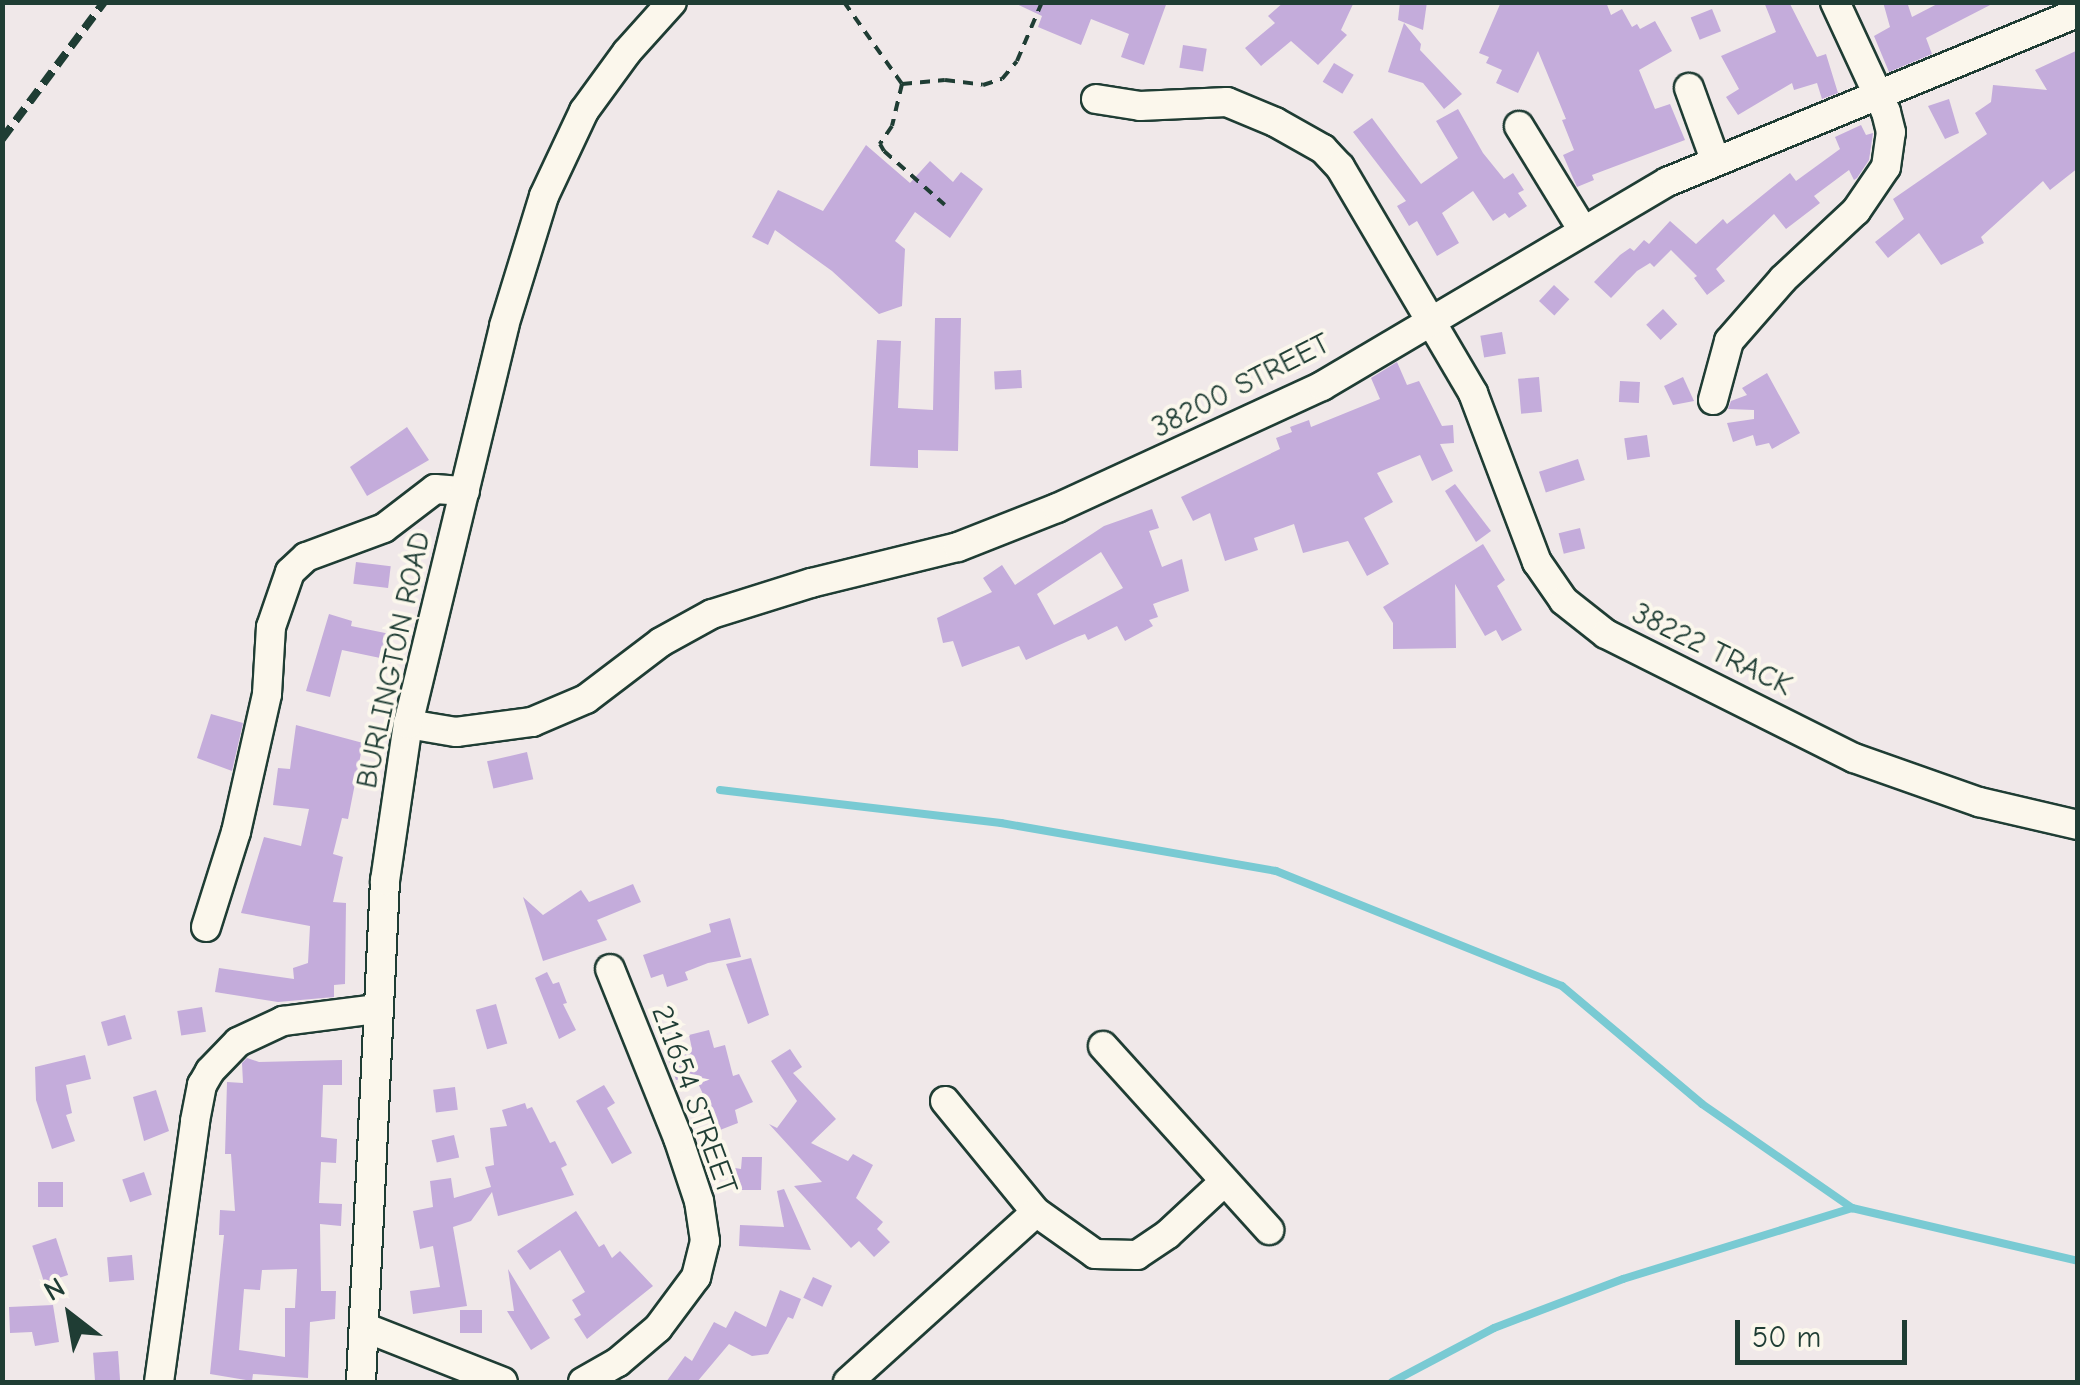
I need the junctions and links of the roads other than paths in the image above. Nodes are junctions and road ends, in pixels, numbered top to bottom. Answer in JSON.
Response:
{"nodes":[{"id":1,"x":672,"y":2,"type":"edge"},
{"id":2,"x":1835,"y":2,"type":"edge"},
{"id":3,"x":2078,"y":13,"type":"edge"},
{"id":4,"x":2044,"y":14,"type":"edge"},
{"id":5,"x":1689,"y":88,"type":"dead end"},
{"id":6,"x":1878,"y":96,"type":"junction"},
{"id":7,"x":1096,"y":100,"type":"dead end"},
{"id":8,"x":1519,"y":126,"type":"dead end"},
{"id":9,"x":1715,"y":160,"type":"junction"},
{"id":10,"x":1582,"y":229,"type":"junction"},
{"id":11,"x":1431,"y":320,"type":"junction"},
{"id":12,"x":1712,"y":400,"type":"dead end"},
{"id":13,"x":465,"y":491,"type":"junction"},
{"id":14,"x":408,"y":724,"type":"junction"},
{"id":15,"x":2078,"y":825,"type":"edge"},
{"id":16,"x":206,"y":927,"type":"dead end"},
{"id":17,"x":610,"y":969,"type":"dead end"},
{"id":18,"x":377,"y":1009,"type":"junction"},
{"id":19,"x":1103,"y":1046,"type":"dead end"},
{"id":20,"x":945,"y":1101,"type":"dead end"},
{"id":21,"x":1224,"y":1182,"type":"junction"},
{"id":22,"x":1036,"y":1212,"type":"junction"},
{"id":23,"x":1270,"y":1230,"type":"dead end"},
{"id":24,"x":366,"y":1328,"type":"junction"},
{"id":25,"x":159,"y":1382,"type":"edge"},
{"id":26,"x":362,"y":1382,"type":"edge"},
{"id":27,"x":503,"y":1382,"type":"edge"},
{"id":28,"x":583,"y":1382,"type":"edge"},
{"id":29,"x":848,"y":1382,"type":"edge"}],
"edges":[{"from":1,"to":13,"type":"street","name":"BURLINGTON ROAD"},
{"from":2,"to":6,"type":"street"},
{"from":3,"to":4,"type":"street","name":"38200 STREET"},
{"from":4,"to":6,"type":"street","name":"38200 STREET"},
{"from":5,"to":9,"type":"street"},
{"from":6,"to":9,"type":"street","name":"38200 STREET"},
{"from":6,"to":12,"type":"street"},
{"from":7,"to":11,"type":"street","name":"38222 TRACK"},
{"from":8,"to":10,"type":"street"},
{"from":9,"to":10,"type":"street","name":"38200 STREET"},
{"from":10,"to":11,"type":"street","name":"38200 STREET"},
{"from":11,"to":14,"type":"street","name":"38200 STREET"},
{"from":11,"to":15,"type":"street","name":"38222 TRACK"},
{"from":13,"to":14,"type":"street","name":"BURLINGTON ROAD"},
{"from":13,"to":16,"type":"street"},
{"from":14,"to":18,"type":"street","name":"BURLINGTON ROAD"},
{"from":17,"to":28,"type":"street","name":"211654 STREET"},
{"from":18,"to":24,"type":"street","name":"BURLINGTON ROAD"},
{"from":18,"to":25,"type":"street"},
{"from":19,"to":21,"type":"street"},
{"from":20,"to":22,"type":"street"},
{"from":21,"to":22,"type":"street"},
{"from":21,"to":23,"type":"street"},
{"from":22,"to":29,"type":"street"},
{"from":24,"to":26,"type":"street","name":"BURLINGTON ROAD"},
{"from":24,"to":27,"type":"street"}]}
